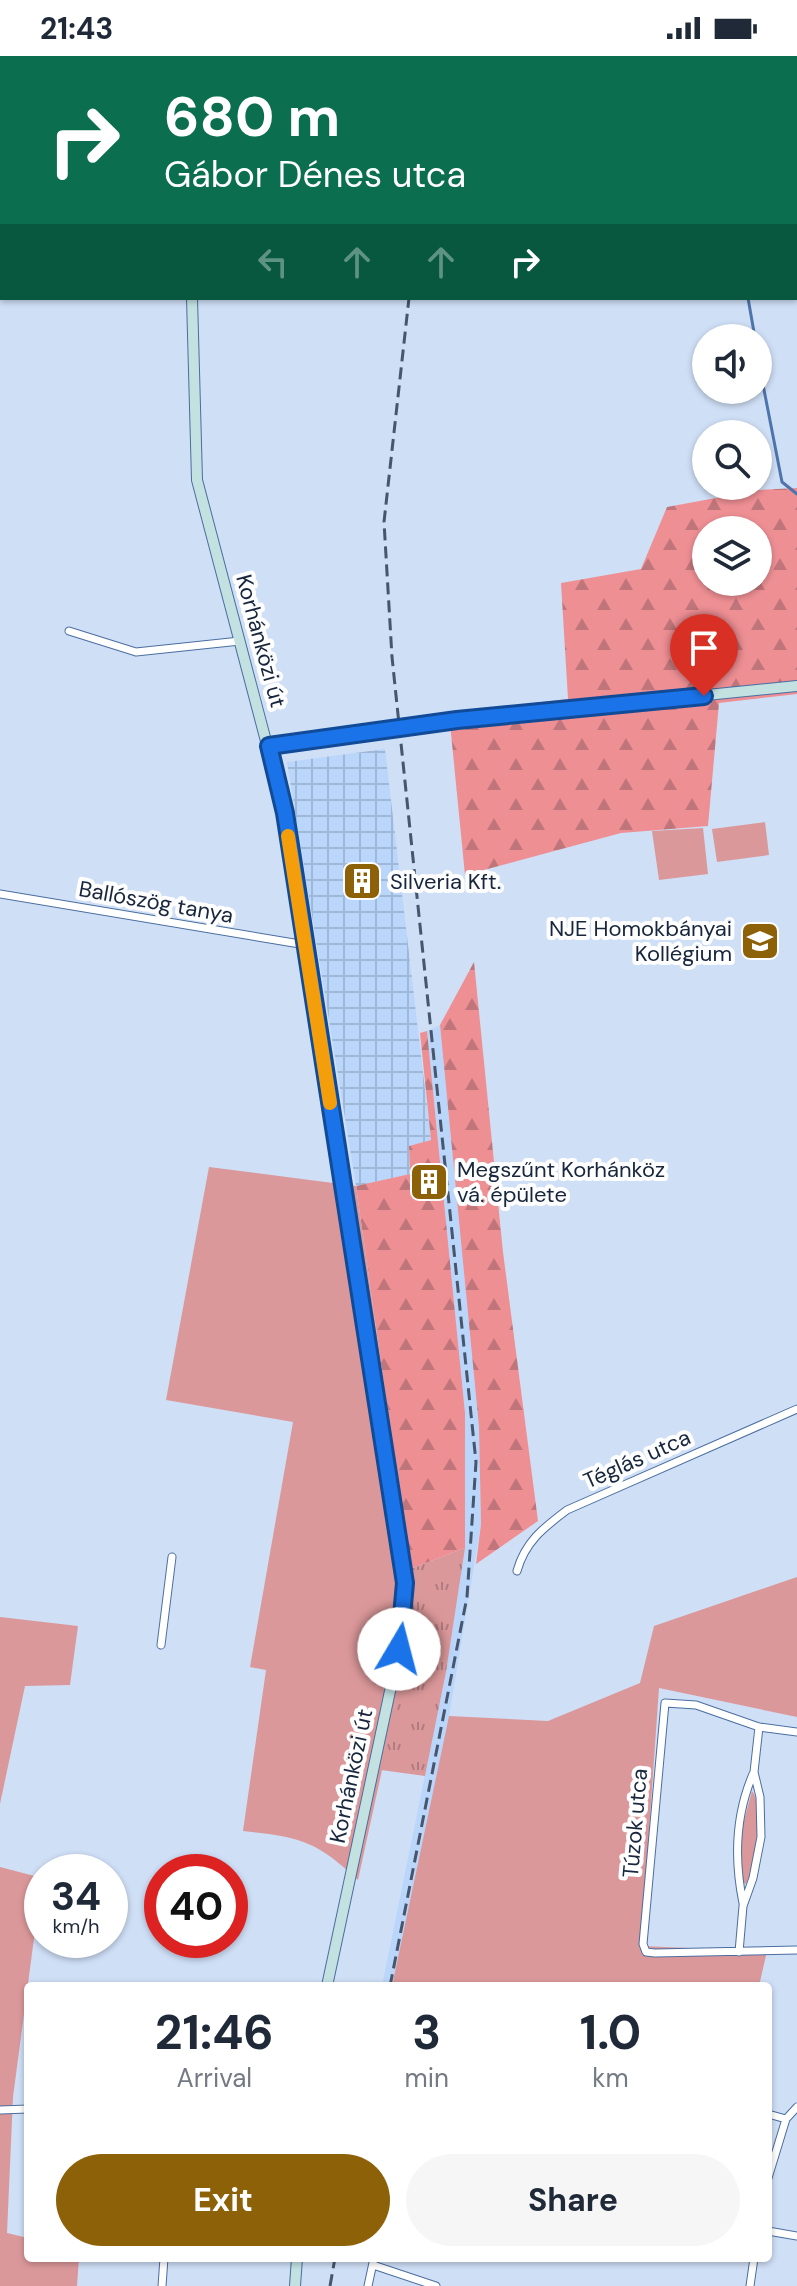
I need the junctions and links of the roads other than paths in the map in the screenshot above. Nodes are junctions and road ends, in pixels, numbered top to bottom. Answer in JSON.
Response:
{"nodes":[{"id":1,"x":192,"y":300,"type":"edge"},
{"id":2,"x":69,"y":631,"type":"dead end"},
{"id":3,"x":240,"y":641,"type":"junction"},
{"id":4,"x":797,"y":686,"type":"edge"},
{"id":5,"x":269,"y":746,"type":"junction"},
{"id":6,"x":0,"y":894,"type":"edge"},
{"id":7,"x":306,"y":945,"type":"junction"},
{"id":8,"x":797,"y":1409,"type":"edge"},
{"id":9,"x":172,"y":1557,"type":"dead end"},
{"id":10,"x":517,"y":1571,"type":"dead end"},
{"id":11,"x":161,"y":1645,"type":"dead end"},
{"id":12,"x":759,"y":1727,"type":"junction"},
{"id":13,"x":797,"y":1732,"type":"edge"},
{"id":14,"x":754,"y":1772,"type":"junction"},
{"id":15,"x":743,"y":1906,"type":"junction"},
{"id":16,"x":797,"y":1950,"type":"edge"},
{"id":17,"x":739,"y":1952,"type":"junction"},
{"id":18,"x":328,"y":1982,"type":"edge"},
{"id":19,"x":797,"y":2107,"type":"edge"},
{"id":20,"x":24,"y":2109,"type":"edge"},
{"id":21,"x":0,"y":2110,"type":"edge"},
{"id":22,"x":772,"y":2115,"type":"edge"},
{"id":23,"x":786,"y":2119,"type":"junction"},
{"id":24,"x":772,"y":2165,"type":"edge"},
{"id":25,"x":772,"y":2232,"type":"edge"},
{"id":26,"x":797,"y":2236,"type":"edge"},
{"id":27,"x":164,"y":2262,"type":"edge"},
{"id":28,"x":297,"y":2262,"type":"edge"},
{"id":29,"x":374,"y":2262,"type":"edge"},
{"id":30,"x":753,"y":2262,"type":"edge"},
{"id":31,"x":162,"y":2286,"type":"edge"},
{"id":32,"x":295,"y":2286,"type":"edge"},
{"id":33,"x":368,"y":2286,"type":"edge"},
{"id":34,"x":436,"y":2286,"type":"edge"},
{"id":35,"x":750,"y":2286,"type":"edge"}],
"edges":[{"from":1,"to":3,"type":"street","name":"Korhánközi út"},
{"from":2,"to":3,"type":"street"},
{"from":3,"to":5,"type":"street","name":"Korhánközi út"},
{"from":4,"to":5,"type":"street"},
{"from":5,"to":7,"type":"street","name":"Korhánközi út"},
{"from":6,"to":7,"type":"street","name":"Ballószög tanya"},
{"from":7,"to":18,"type":"street","name":"Korhánközi út"},
{"from":8,"to":10,"type":"street","name":"Téglás utca"},
{"from":9,"to":11,"type":"street"},
{"from":12,"to":13,"type":"street","name":"Túzok utca"},
{"from":12,"to":14,"type":"street"},
{"from":12,"to":17,"type":"street","name":"Túzok utca"},
{"from":14,"to":15,"type":"street"},
{"from":14,"to":15,"type":"street"},
{"from":15,"to":17,"type":"street"},
{"from":16,"to":17,"type":"street","name":"Túzok utca"},
{"from":19,"to":23,"type":"street"},
{"from":20,"to":21,"type":"street"},
{"from":22,"to":23,"type":"street"},
{"from":23,"to":24,"type":"street"},
{"from":25,"to":26,"type":"street"},
{"from":27,"to":31,"type":"street"},
{"from":28,"to":32,"type":"street"},
{"from":29,"to":33,"type":"street"},
{"from":29,"to":34,"type":"street"},
{"from":30,"to":35,"type":"street"}]}
